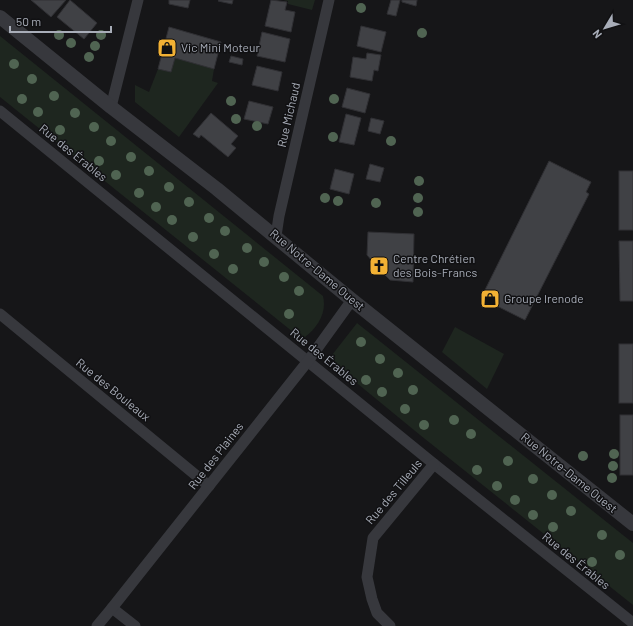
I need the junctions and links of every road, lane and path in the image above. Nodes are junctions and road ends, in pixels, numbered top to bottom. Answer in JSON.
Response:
{"nodes":[{"id":1,"x":138,"y":0,"type":"edge"},
{"id":2,"x":329,"y":0,"type":"edge"},
{"id":3,"x":0,"y":17,"type":"edge"},
{"id":4,"x":112,"y":107,"type":"junction"},
{"id":5,"x":0,"y":111,"type":"edge"},
{"id":6,"x":276,"y":236,"type":"junction"},
{"id":7,"x":352,"y":300,"type":"junction"},
{"id":8,"x":0,"y":314,"type":"edge"},
{"id":9,"x":308,"y":361,"type":"junction"},
{"id":10,"x":434,"y":464,"type":"junction"},
{"id":11,"x":209,"y":486,"type":"junction"},
{"id":12,"x":633,"y":524,"type":"edge"},
{"id":13,"x":112,"y":608,"type":"junction"},
{"id":14,"x":633,"y":623,"type":"edge"},
{"id":15,"x":97,"y":626,"type":"edge"},
{"id":16,"x":135,"y":626,"type":"edge"},
{"id":17,"x":390,"y":626,"type":"edge"}],
"edges":[{"from":1,"to":4,"type":"street"},
{"from":2,"to":6,"type":"street","name":"Rue Michaud"},
{"from":3,"to":4,"type":"street","name":"Rue Notre-Dame Ouest"},
{"from":4,"to":6,"type":"street","name":"Rue Notre-Dame Ouest"},
{"from":5,"to":9,"type":"street","name":"Rue des Érables"},
{"from":6,"to":7,"type":"street","name":"Rue Notre-Dame Ouest"},
{"from":7,"to":9,"type":"street","name":"Rue des Plaines"},
{"from":7,"to":12,"type":"street","name":"Rue Notre-Dame Ouest"},
{"from":8,"to":11,"type":"street","name":"Rue des Bouleaux"},
{"from":9,"to":10,"type":"street","name":"Rue des Érables"},
{"from":9,"to":11,"type":"street","name":"Rue des Plaines"},
{"from":10,"to":14,"type":"street","name":"Rue des Érables"},
{"from":10,"to":17,"type":"street","name":"Rue des Tilleuls"},
{"from":11,"to":13,"type":"street","name":"Rue des Plaines"},
{"from":13,"to":15,"type":"street","name":"Rue des Plaines"},
{"from":13,"to":16,"type":"street"}]}
